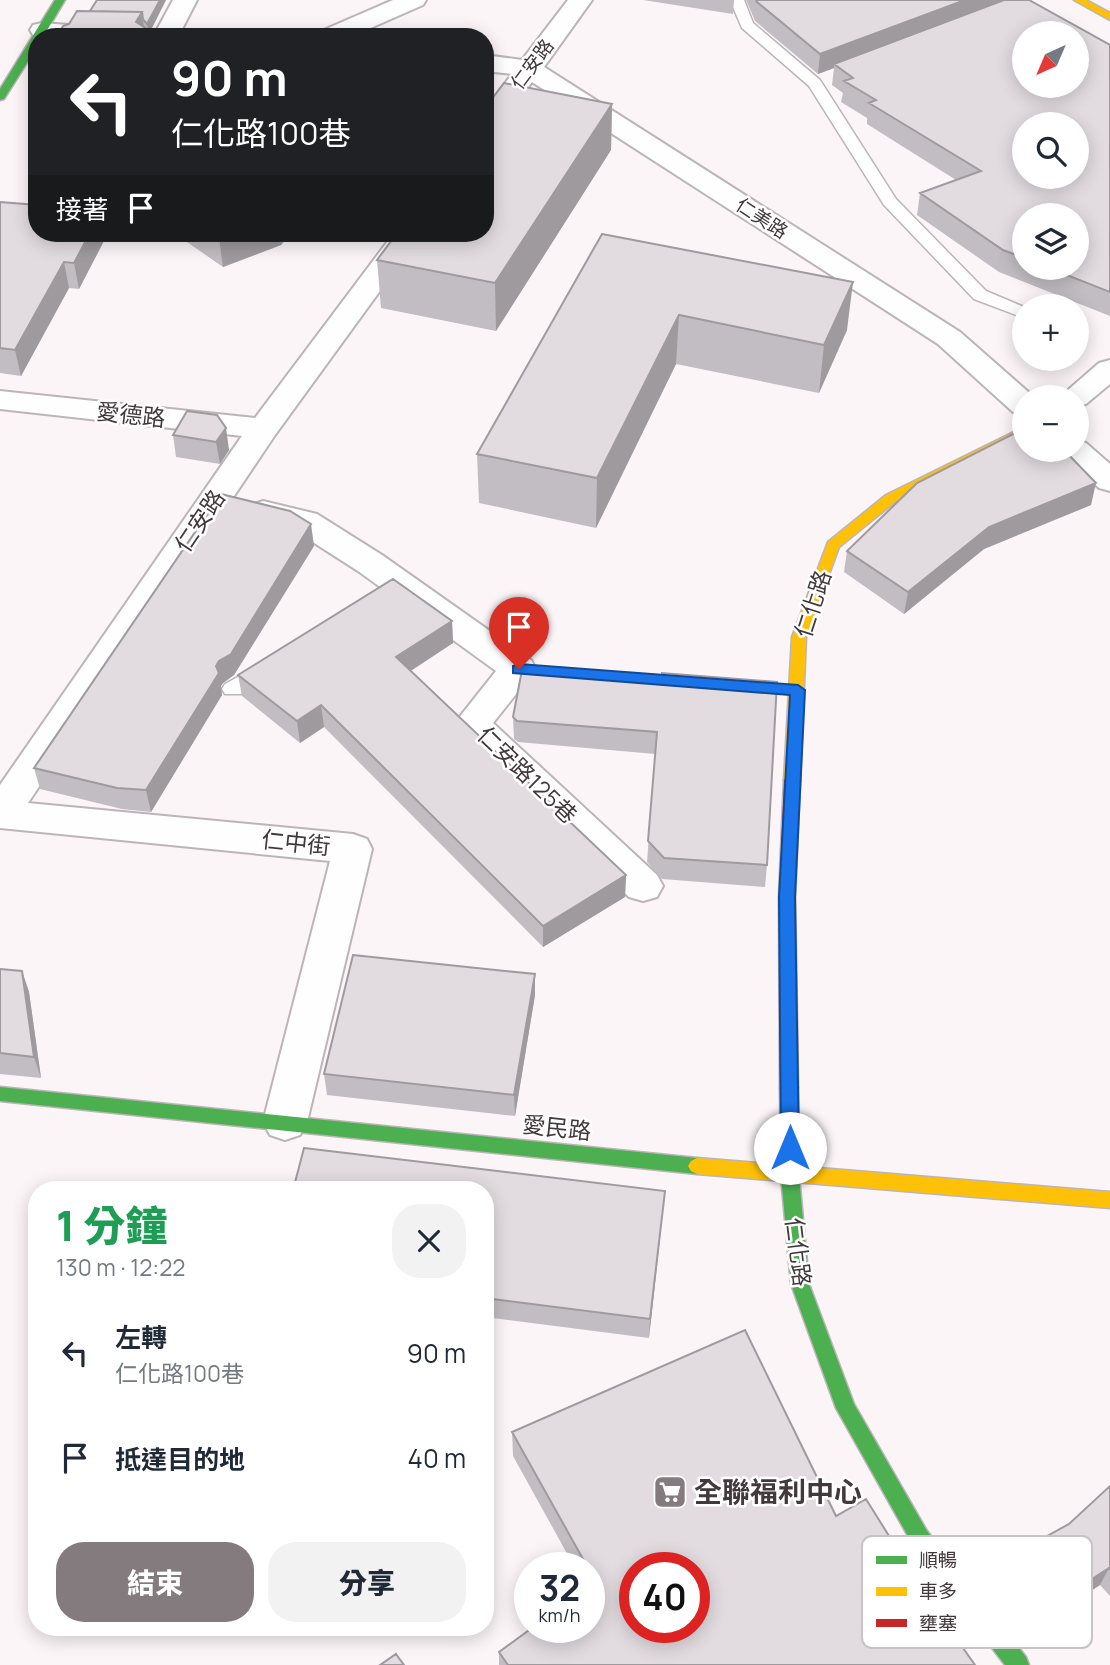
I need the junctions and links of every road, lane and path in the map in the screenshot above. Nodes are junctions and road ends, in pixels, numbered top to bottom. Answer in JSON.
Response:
{"nodes":[{"id":1,"x":60,"y":0,"type":"edge"},
{"id":2,"x":185,"y":0,"type":"edge"},
{"id":3,"x":414,"y":0,"type":"edge"},
{"id":4,"x":580,"y":0,"type":"edge"},
{"id":5,"x":737,"y":0,"type":"edge"},
{"id":6,"x":1079,"y":0,"type":"edge"},
{"id":7,"x":1110,"y":17,"type":"edge"},
{"id":8,"x":43,"y":28,"type":"edge"},
{"id":9,"x":170,"y":28,"type":"edge"},
{"id":10,"x":349,"y":28,"type":"edge"},
{"id":11,"x":28,"y":52,"type":"edge"},
{"id":12,"x":494,"y":63,"type":"edge"},
{"id":13,"x":530,"y":69,"type":"junction"},
{"id":14,"x":0,"y":97,"type":"edge"},
{"id":15,"x":494,"y":116,"type":"edge"},
{"id":16,"x":401,"y":242,"type":"edge"},
{"id":17,"x":1012,"y":308,"type":"edge"},
{"id":18,"x":1110,"y":369,"type":"edge"},
{"id":19,"x":1089,"y":386,"type":"edge"},
{"id":20,"x":1012,"y":394,"type":"edge"},
{"id":21,"x":0,"y":400,"type":"edge"},
{"id":22,"x":263,"y":429,"type":"junction"},
{"id":23,"x":1012,"y":437,"type":"edge"},
{"id":24,"x":1089,"y":462,"type":"edge"},
{"id":25,"x":1110,"y":481,"type":"edge"},
{"id":26,"x":214,"y":500,"type":"junction"},
{"id":27,"x":278,"y":662,"type":"edge"},
{"id":28,"x":233,"y":690,"type":"dead end"},
{"id":29,"x":0,"y":814,"type":"edge"},
{"id":30,"x":643,"y":886,"type":"dead end"},
{"id":31,"x":0,"y":1094,"type":"edge"},
{"id":32,"x":285,"y":1122,"type":"junction"},
{"id":33,"x":790,"y":1176,"type":"junction"},
{"id":34,"x":1110,"y":1200,"type":"edge"},
{"id":35,"x":919,"y":1536,"type":"edge"},
{"id":36,"x":1005,"y":1648,"type":"edge"},
{"id":37,"x":1018,"y":1665,"type":"edge"}],
"edges":[{"from":1,"to":8,"type":"street"},
{"from":2,"to":9,"type":"street"},
{"from":3,"to":10,"type":"street"},
{"from":4,"to":13,"type":"street","name":"仁安路"},
{"from":5,"to":17,"type":"lane"},
{"from":6,"to":7,"type":"street"},
{"from":11,"to":14,"type":"street"},
{"from":12,"to":13,"type":"street","name":"仁美路"},
{"from":13,"to":15,"type":"street","name":"仁安路"},
{"from":13,"to":20,"type":"street","name":"仁美路"},
{"from":16,"to":22,"type":"street","name":"仁安路"},
{"from":18,"to":19,"type":"street"},
{"from":21,"to":22,"type":"street","name":"愛德路"},
{"from":22,"to":26,"type":"street","name":"仁安路"},
{"from":23,"to":33,"type":"street","name":"仁化路"},
{"from":24,"to":25,"type":"street"},
{"from":26,"to":29,"type":"street","name":"仁安路"},
{"from":26,"to":30,"type":"street","name":"仁安路125巷"},
{"from":27,"to":28,"type":"lane"},
{"from":29,"to":32,"type":"street","name":"仁中街"},
{"from":31,"to":32,"type":"street","name":"愛民路"},
{"from":32,"to":33,"type":"street","name":"愛民路"},
{"from":33,"to":34,"type":"street","name":"愛民路"},
{"from":33,"to":35,"type":"street","name":"仁化路"},
{"from":36,"to":37,"type":"street","name":"仁化路"}]}
